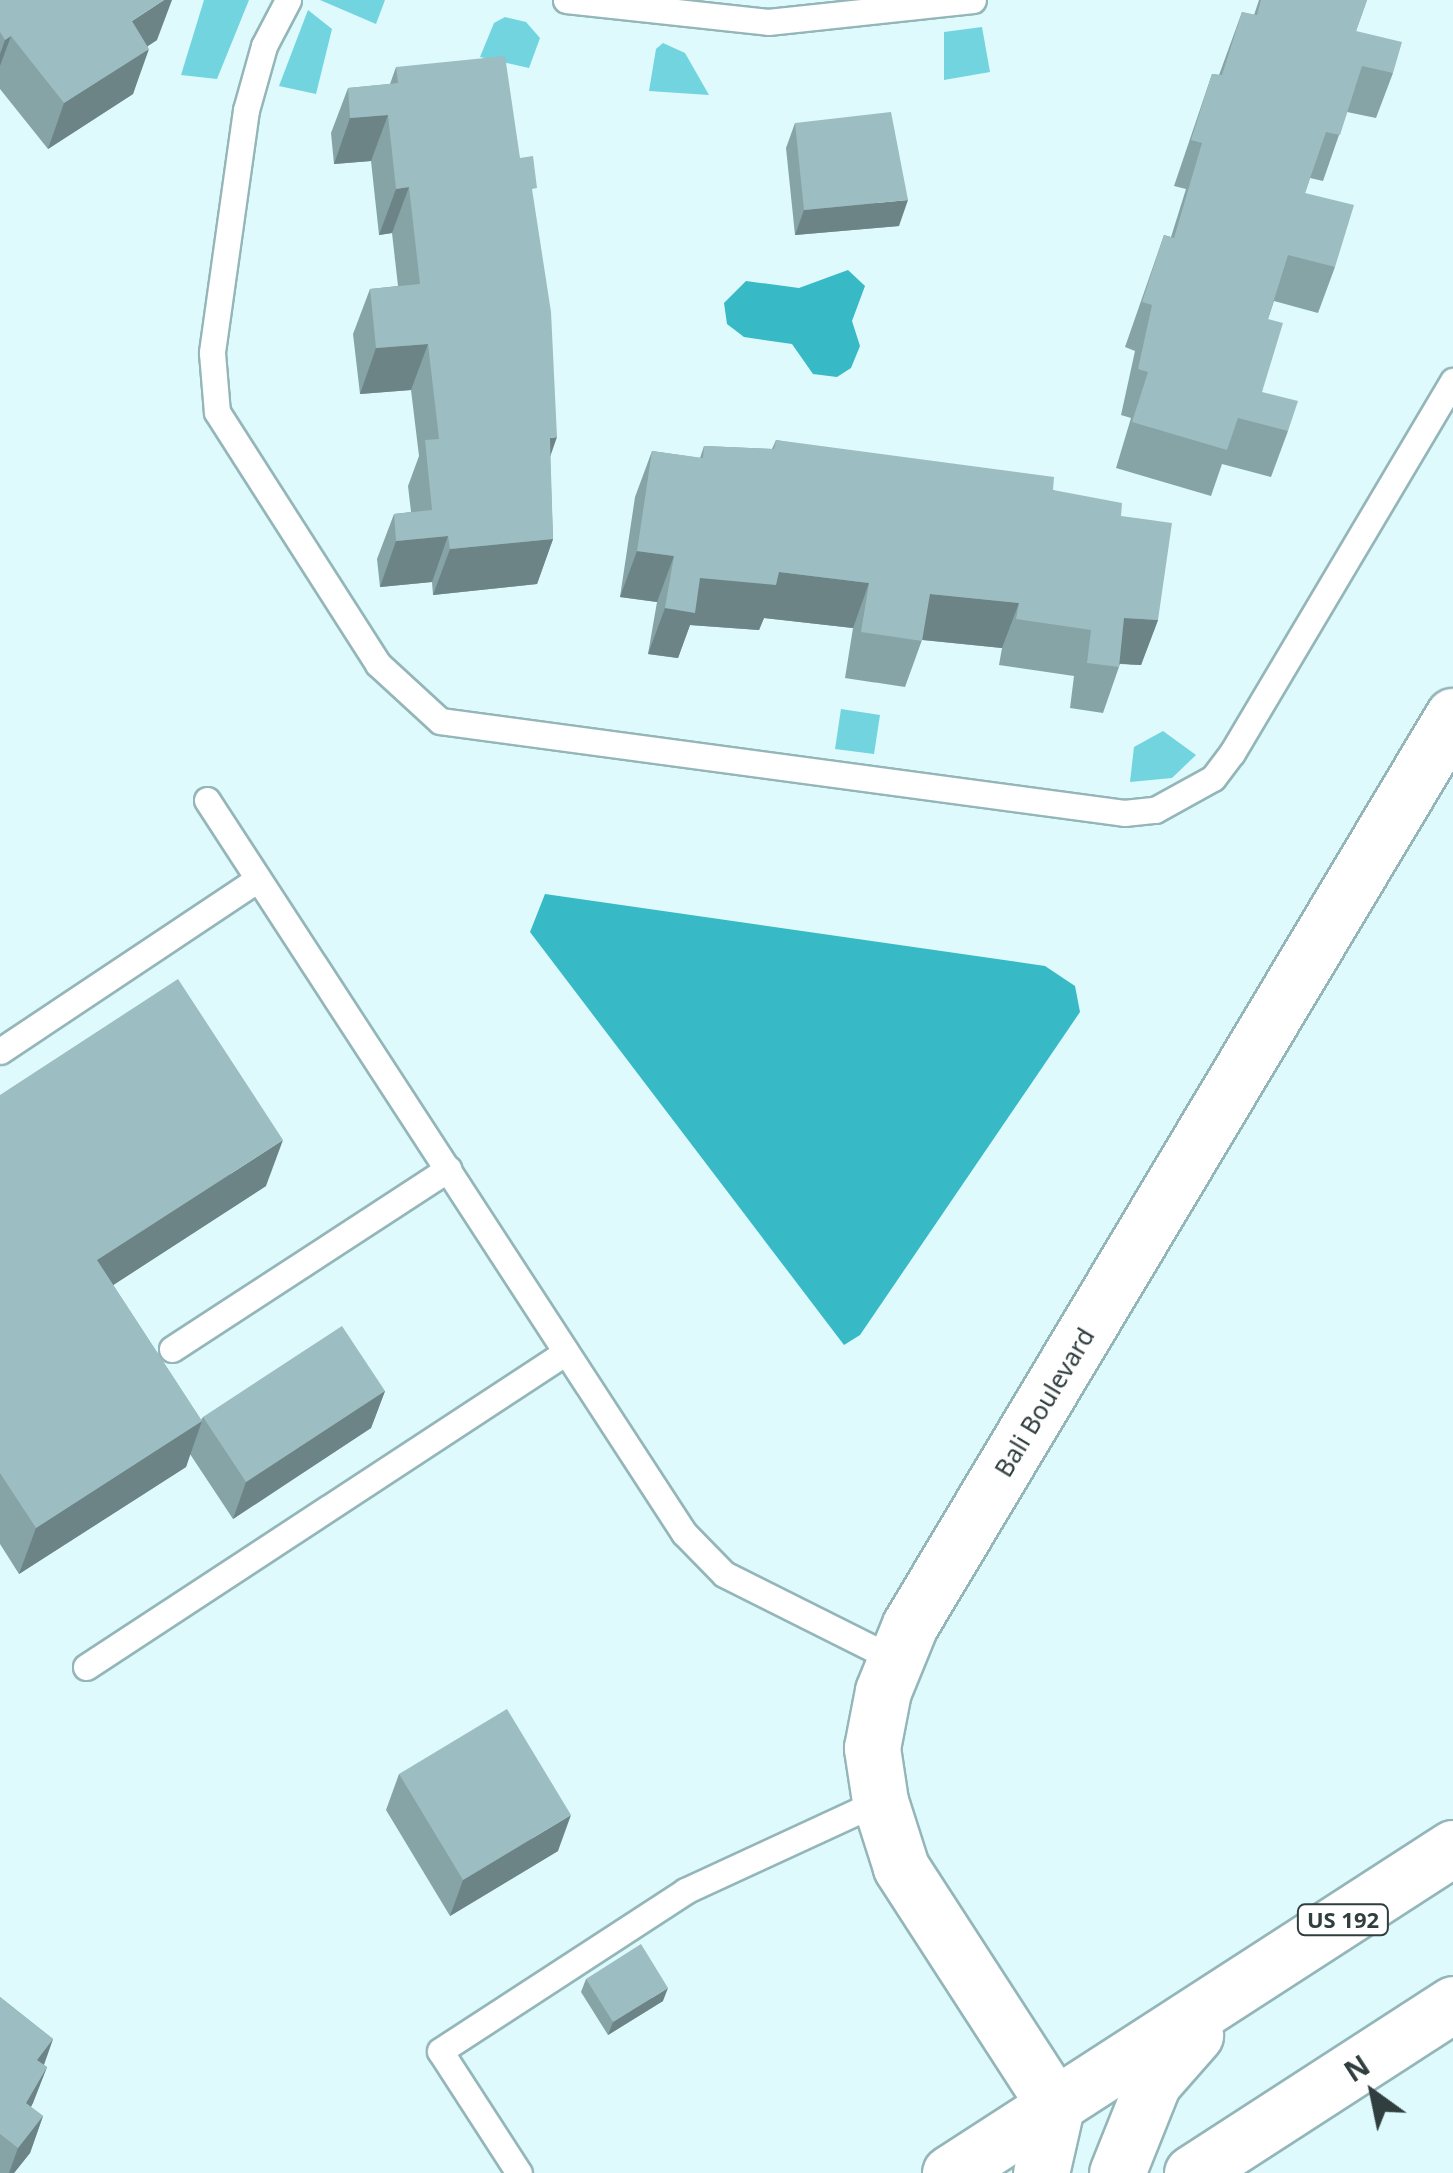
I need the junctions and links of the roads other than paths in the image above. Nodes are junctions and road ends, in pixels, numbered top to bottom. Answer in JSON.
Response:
{"nodes":[{"id":1,"x":288,"y":0,"type":"edge"},
{"id":2,"x":566,"y":0,"type":"edge"},
{"id":3,"x":973,"y":0,"type":"edge"},
{"id":4,"x":1453,"y":381,"type":"edge"},
{"id":5,"x":1453,"y":716,"type":"edge"},
{"id":6,"x":207,"y":800,"type":"dead end"},
{"id":7,"x":258,"y":880,"type":"junction"},
{"id":8,"x":0,"y":1050,"type":"edge"},
{"id":9,"x":448,"y":1169,"type":"junction"},
{"id":10,"x":172,"y":1348,"type":"dead end"},
{"id":11,"x":566,"y":1352,"type":"junction"},
{"id":12,"x":896,"y":1660,"type":"junction"},
{"id":13,"x":86,"y":1666,"type":"dead end"},
{"id":14,"x":880,"y":1801,"type":"junction"},
{"id":15,"x":1453,"y":1848,"type":"edge"},
{"id":16,"x":1234,"y":1992,"type":"junction"},
{"id":17,"x":1453,"y":2004,"type":"edge"},
{"id":18,"x":1056,"y":2107,"type":"junction"},
{"id":19,"x":519,"y":2173,"type":"edge"},
{"id":20,"x":950,"y":2173,"type":"edge"},
{"id":21,"x":1041,"y":2173,"type":"edge"},
{"id":22,"x":1117,"y":2173,"type":"edge"},
{"id":23,"x":1192,"y":2173,"type":"edge"}],
"edges":[{"from":1,"to":4,"type":"lane"},
{"from":2,"to":3,"type":"lane"},
{"from":5,"to":12,"type":"main road","name":"Bali Boulevard"},
{"from":6,"to":7,"type":"lane"},
{"from":7,"to":8,"type":"lane"},
{"from":7,"to":9,"type":"lane"},
{"from":9,"to":10,"type":"lane"},
{"from":9,"to":11,"type":"lane"},
{"from":11,"to":12,"type":"lane"},
{"from":11,"to":13,"type":"lane"},
{"from":12,"to":14,"type":"main road","name":"Bali Boulevard"},
{"from":14,"to":18,"type":"main road","name":"Bali Boulevard"},
{"from":14,"to":19,"type":"lane"},
{"from":15,"to":16,"type":"main road","number":"US 192"},
{"from":16,"to":18,"type":"main road","number":"US 192"},
{"from":16,"to":22,"type":"main road"},
{"from":17,"to":23,"type":"main road"},
{"from":18,"to":20,"type":"main road","number":"US 192"},
{"from":18,"to":21,"type":"main road"}]}
